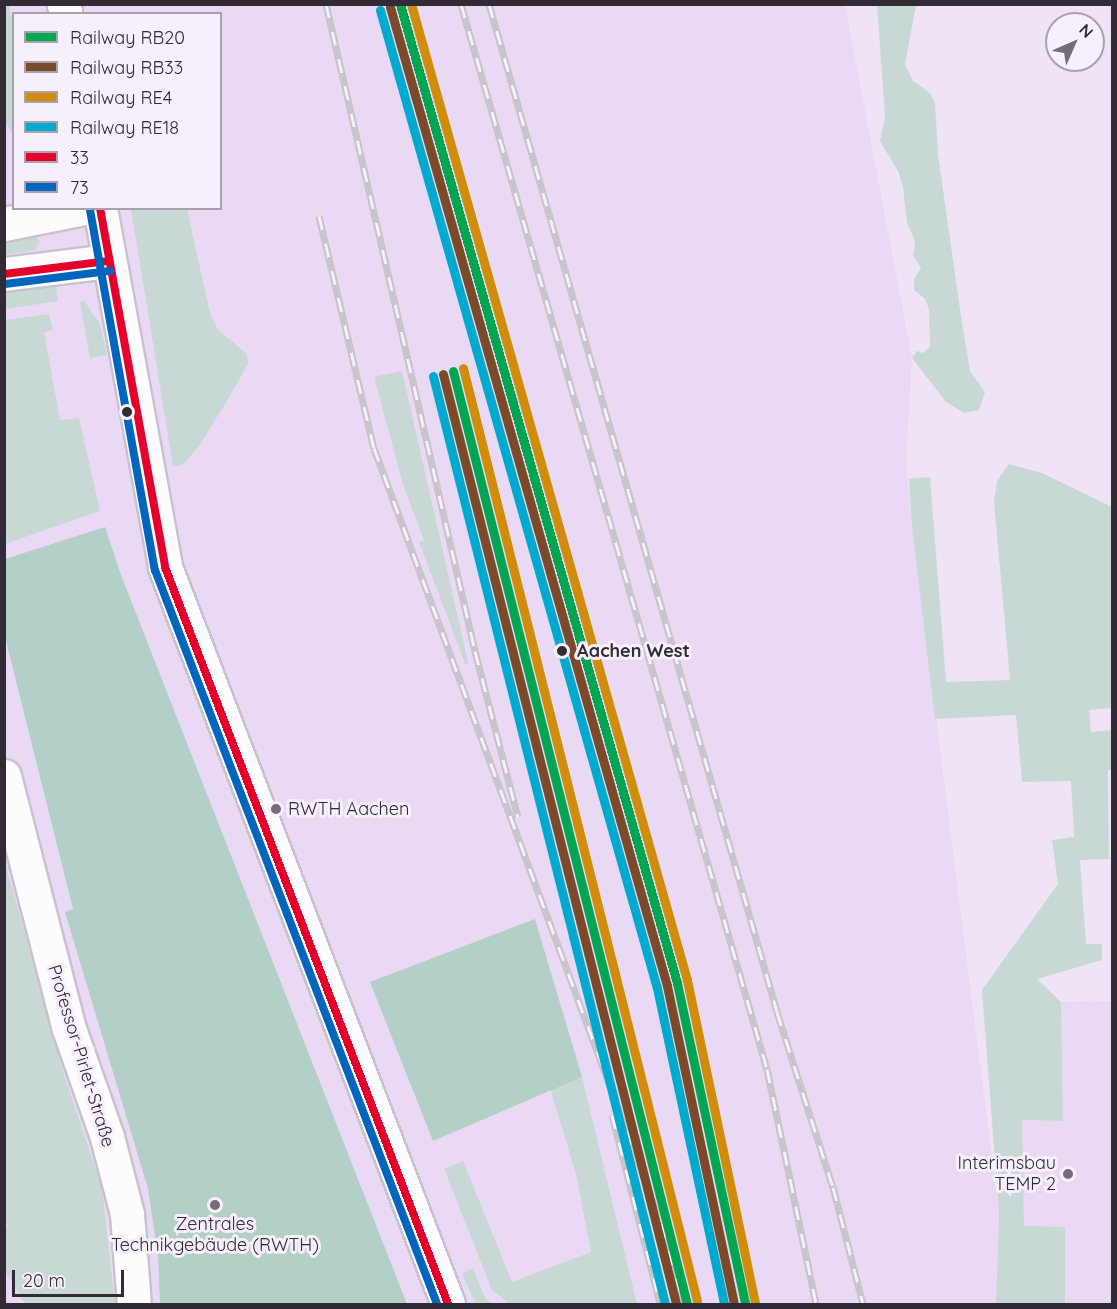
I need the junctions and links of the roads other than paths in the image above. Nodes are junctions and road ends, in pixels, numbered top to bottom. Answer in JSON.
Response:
{"nodes":[{"id":1,"x":73,"y":210,"type":"edge"},
{"id":2,"x":100,"y":210,"type":"edge"},
{"id":3,"x":4,"y":224,"type":"edge"},
{"id":4,"x":109,"y":261,"type":"junction"},
{"id":5,"x":4,"y":274,"type":"edge"},
{"id":6,"x":4,"y":776,"type":"edge"},
{"id":7,"x":134,"y":1305,"type":"edge"},
{"id":8,"x":448,"y":1305,"type":"edge"}],
"edges":[{"from":1,"to":3,"type":"street"},
{"from":2,"to":4,"type":"street"},
{"from":4,"to":5,"type":"street"},
{"from":4,"to":8,"type":"street"},
{"from":6,"to":7,"type":"street","name":"Professor-Pirlet-Straße"}]}
